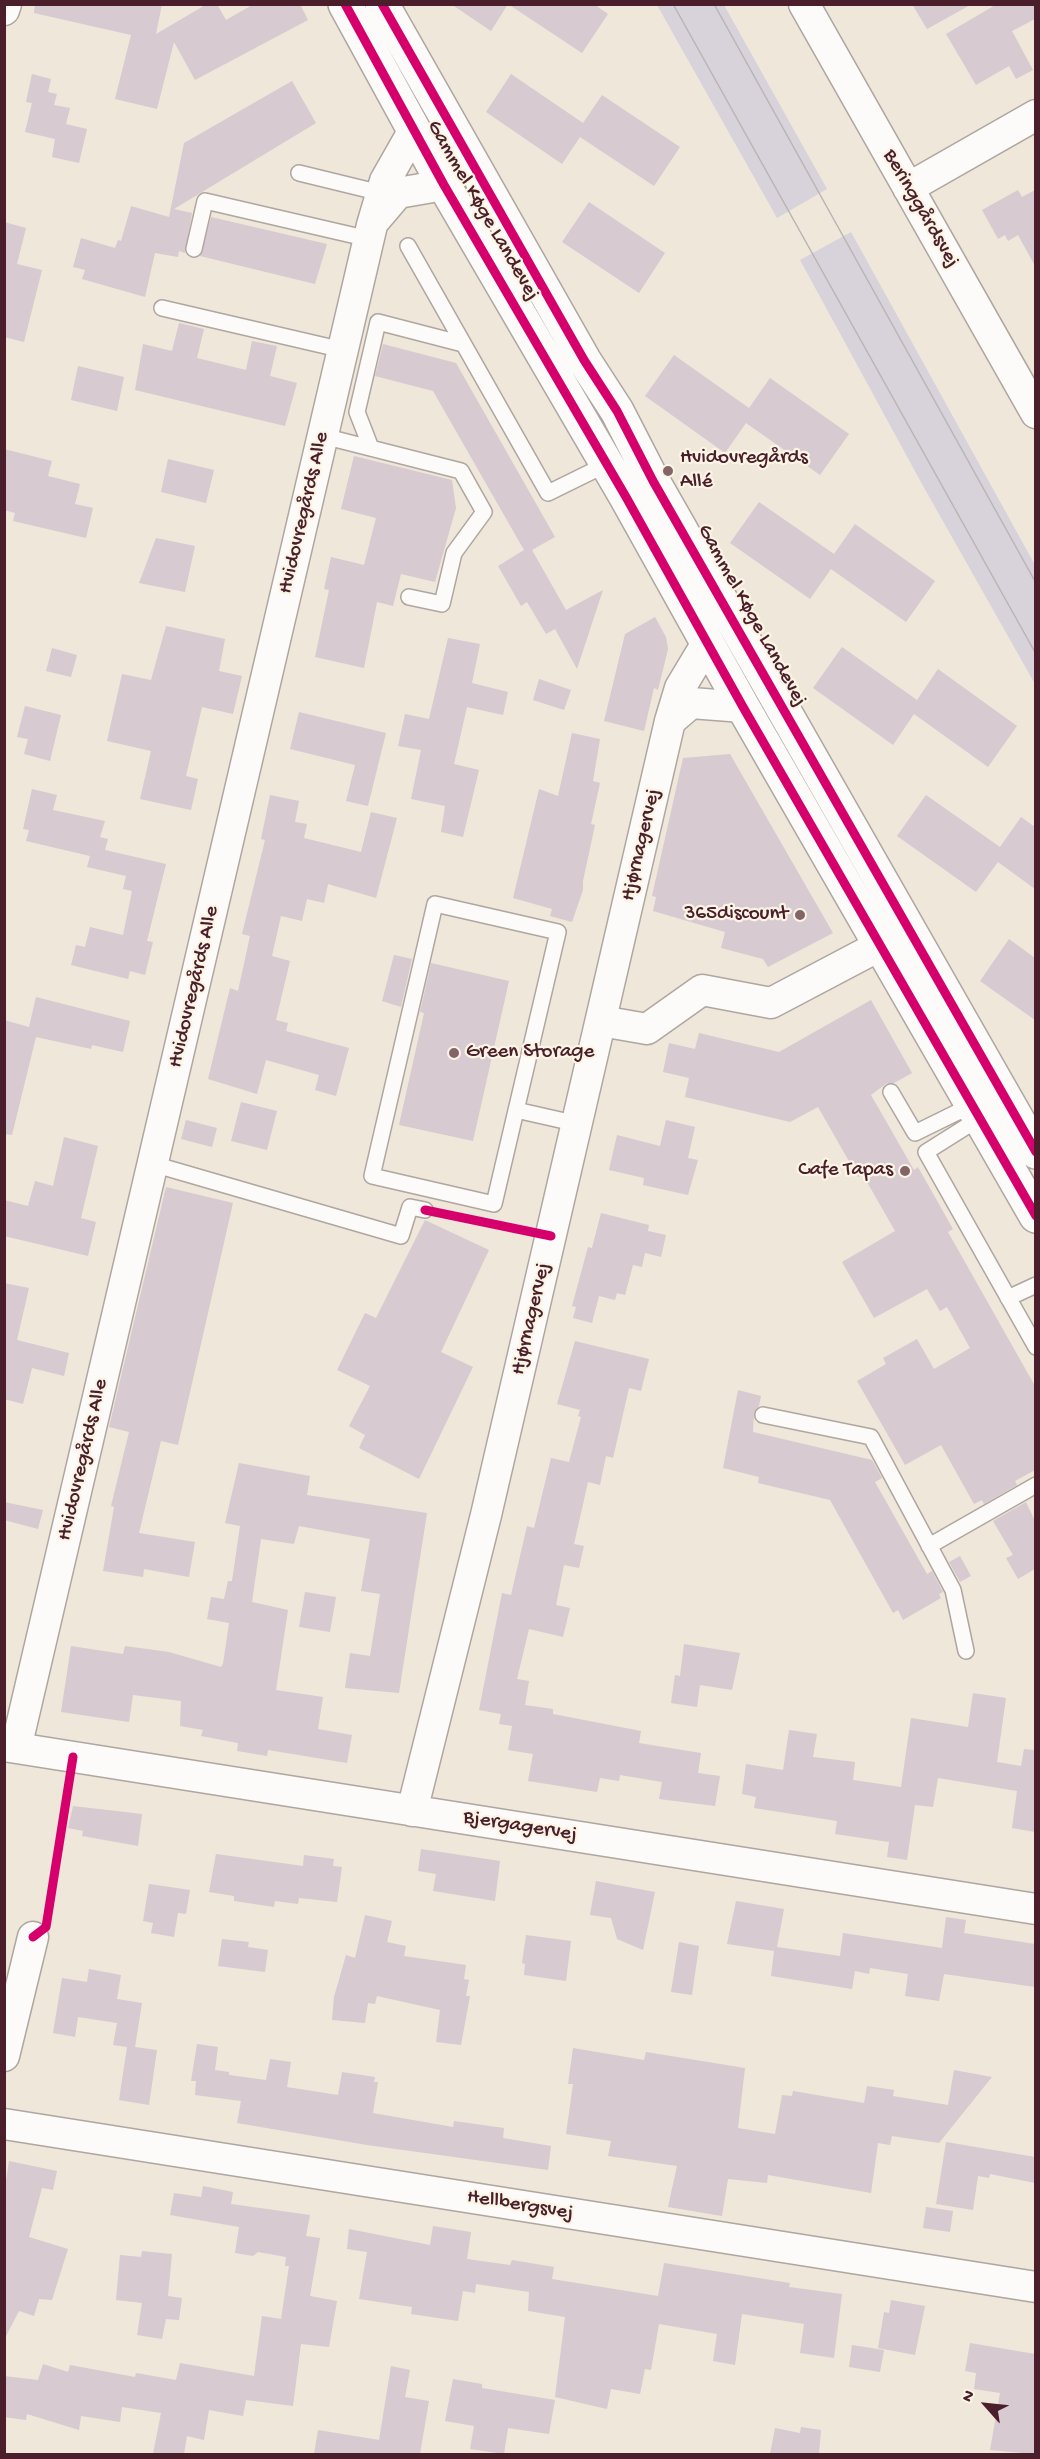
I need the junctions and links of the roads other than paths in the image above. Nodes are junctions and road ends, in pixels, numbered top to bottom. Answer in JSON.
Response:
{"nodes":[{"id":1,"x":6,"y":4,"type":"edge"},
{"id":2,"x":345,"y":4,"type":"edge"},
{"id":3,"x":382,"y":4,"type":"edge"},
{"id":4,"x":804,"y":4,"type":"edge"},
{"id":5,"x":4,"y":10,"type":"edge"},
{"id":6,"x":1035,"y":115,"type":"edge"},
{"id":7,"x":414,"y":130,"type":"junction"},
{"id":8,"x":299,"y":172,"type":"dead end"},
{"id":9,"x":444,"y":185,"type":"junction"},
{"id":10,"x":908,"y":188,"type":"junction"},
{"id":11,"x":381,"y":193,"type":"junction"},
{"id":12,"x":370,"y":232,"type":"junction"},
{"id":13,"x":408,"y":246,"type":"dead end"},
{"id":14,"x":194,"y":249,"type":"dead end"},
{"id":15,"x":162,"y":308,"type":"dead end"},
{"id":16,"x":464,"y":344,"type":"junction"},
{"id":17,"x":343,"y":350,"type":"junction"},
{"id":18,"x":1035,"y":413,"type":"edge"},
{"id":19,"x":323,"y":436,"type":"junction"},
{"id":20,"x":371,"y":448,"type":"junction"},
{"id":21,"x":607,"y":464,"type":"junction"},
{"id":22,"x":409,"y":597,"type":"dead end"},
{"id":23,"x":707,"y":643,"type":"junction"},
{"id":24,"x":743,"y":707,"type":"junction"},
{"id":25,"x":670,"y":721,"type":"junction"},
{"id":26,"x":881,"y":945,"type":"junction"},
{"id":27,"x":601,"y":1021,"type":"junction"},
{"id":28,"x":891,"y":1092,"type":"dead end"},
{"id":29,"x":516,"y":1110,"type":"junction"},
{"id":30,"x":976,"y":1112,"type":"junction"},
{"id":31,"x":578,"y":1124,"type":"junction"},
{"id":32,"x":1035,"y":1152,"type":"edge"},
{"id":33,"x":153,"y":1164,"type":"junction"},
{"id":34,"x":425,"y":1210,"type":"dead end"},
{"id":35,"x":1035,"y":1216,"type":"edge"},
{"id":36,"x":1035,"y":1285,"type":"edge"},
{"id":37,"x":1008,"y":1298,"type":"junction"},
{"id":38,"x":1035,"y":1347,"type":"edge"},
{"id":39,"x":763,"y":1415,"type":"dead end"},
{"id":40,"x":1035,"y":1485,"type":"edge"},
{"id":41,"x":929,"y":1546,"type":"junction"},
{"id":42,"x":966,"y":1651,"type":"dead end"},
{"id":43,"x":10,"y":1747,"type":"edge"},
{"id":44,"x":412,"y":1810,"type":"junction"},
{"id":45,"x":1035,"y":1909,"type":"edge"},
{"id":46,"x":33,"y":1937,"type":"dead end"},
{"id":47,"x":4,"y":2056,"type":"edge"},
{"id":48,"x":4,"y":2124,"type":"edge"},
{"id":49,"x":1035,"y":2287,"type":"edge"}],
"edges":[{"from":1,"to":5,"type":"street"},
{"from":2,"to":7,"type":"main road","name":"Gammel Køge Landevej"},
{"from":3,"to":32,"type":"main road","name":"Gammel Køge Landevej"},
{"from":4,"to":10,"type":"street","name":"Beringgårdsvej"},
{"from":6,"to":10,"type":"street"},
{"from":7,"to":9,"type":"main road","name":"Gammel Køge Landevej"},
{"from":7,"to":11,"type":"street","name":"Hvidovregårds Alle"},
{"from":8,"to":11,"type":"lane"},
{"from":9,"to":12,"type":"street","name":"Hvidovregårds Alle"},
{"from":9,"to":21,"type":"main road","name":"Gammel Køge Landevej"},
{"from":10,"to":18,"type":"street","name":"Beringgårdsvej"},
{"from":11,"to":12,"type":"street","name":"Hvidovregårds Alle"},
{"from":12,"to":14,"type":"lane"},
{"from":12,"to":17,"type":"street","name":"Hvidovregårds Alle"},
{"from":13,"to":16,"type":"lane"},
{"from":15,"to":17,"type":"lane"},
{"from":16,"to":20,"type":"lane"},
{"from":16,"to":21,"type":"lane"},
{"from":17,"to":19,"type":"street","name":"Hvidovregårds Alle"},
{"from":19,"to":20,"type":"lane"},
{"from":19,"to":33,"type":"street","name":"Hvidovregårds Alle"},
{"from":20,"to":22,"type":"lane"},
{"from":21,"to":23,"type":"main road","name":"Gammel Køge Landevej"},
{"from":23,"to":24,"type":"main road","name":"Gammel Køge Landevej"},
{"from":23,"to":25,"type":"street","name":"Hjørnagervej"},
{"from":24,"to":25,"type":"street"},
{"from":24,"to":26,"type":"main road","name":"Gammel Køge Landevej"},
{"from":25,"to":27,"type":"street","name":"Hjørnagervej"},
{"from":26,"to":27,"type":"street"},
{"from":26,"to":30,"type":"main road","name":"Gammel Køge Landevej"},
{"from":27,"to":31,"type":"street","name":"Hjørnagervej"},
{"from":28,"to":30,"type":"lane"},
{"from":29,"to":29,"type":"lane"},
{"from":29,"to":31,"type":"lane"},
{"from":30,"to":35,"type":"main road","name":"Gammel Køge Landevej"},
{"from":30,"to":37,"type":"lane"},
{"from":31,"to":44,"type":"street","name":"Hjørnagervej"},
{"from":33,"to":34,"type":"lane"},
{"from":33,"to":43,"type":"street","name":"Hvidovregårds Alle"},
{"from":36,"to":37,"type":"lane"},
{"from":37,"to":38,"type":"lane"},
{"from":39,"to":41,"type":"lane"},
{"from":40,"to":41,"type":"lane"},
{"from":41,"to":42,"type":"lane"},
{"from":43,"to":44,"type":"street","name":"Bjergagervej"},
{"from":44,"to":45,"type":"street","name":"Bjergagervej"},
{"from":46,"to":47,"type":"street"},
{"from":48,"to":49,"type":"street","name":"Hellbergsvej"}]}
